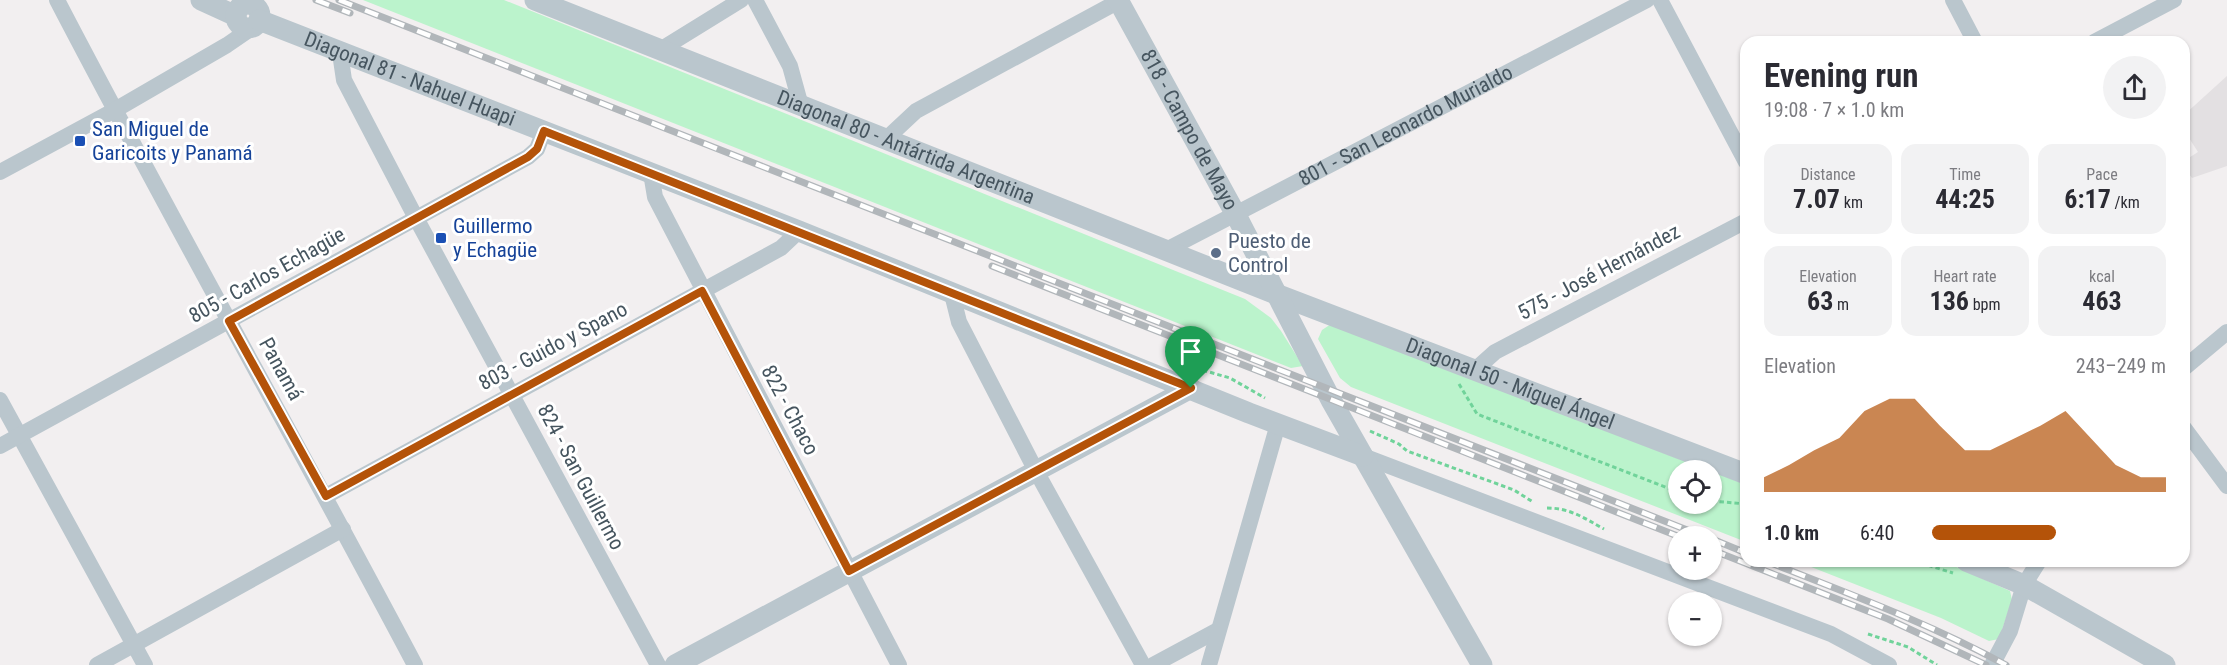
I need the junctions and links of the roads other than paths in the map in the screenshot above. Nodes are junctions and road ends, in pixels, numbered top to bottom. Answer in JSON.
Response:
{"nodes":[{"id":1,"x":57,"y":0,"type":"edge"},
{"id":2,"x":201,"y":0,"type":"edge"},
{"id":3,"x":535,"y":0,"type":"edge"},
{"id":4,"x":741,"y":0,"type":"edge"},
{"id":5,"x":755,"y":0,"type":"edge"},
{"id":6,"x":1119,"y":0,"type":"edge"},
{"id":7,"x":1647,"y":0,"type":"edge"},
{"id":8,"x":1660,"y":0,"type":"edge"},
{"id":9,"x":1953,"y":0,"type":"edge"},
{"id":10,"x":2174,"y":0,"type":"edge"},
{"id":11,"x":244,"y":14,"type":"edge"},
{"id":12,"x":1972,"y":36,"type":"edge"},
{"id":13,"x":2105,"y":36,"type":"edge"},
{"id":14,"x":660,"y":50,"type":"junction"},
{"id":15,"x":340,"y":53,"type":"junction"},
{"id":16,"x":801,"y":106,"type":"junction"},
{"id":17,"x":114,"y":110,"type":"junction"},
{"id":18,"x":544,"y":131,"type":"junction"},
{"id":19,"x":886,"y":139,"type":"junction"},
{"id":20,"x":1740,"y":151,"type":"edge"},
{"id":21,"x":0,"y":172,"type":"edge"},
{"id":22,"x":651,"y":173,"type":"junction"},
{"id":23,"x":1235,"y":213,"type":"junction"},
{"id":24,"x":416,"y":219,"type":"junction"},
{"id":25,"x":1740,"y":224,"type":"edge"},
{"id":26,"x":799,"y":231,"type":"junction"},
{"id":27,"x":1166,"y":250,"type":"junction"},
{"id":28,"x":702,"y":291,"type":"junction"},
{"id":29,"x":952,"y":294,"type":"junction"},
{"id":30,"x":1276,"y":294,"type":"junction"},
{"id":31,"x":229,"y":321,"type":"junction"},
{"id":32,"x":2227,"y":332,"type":"edge"},
{"id":33,"x":2190,"y":363,"type":"edge"},
{"id":34,"x":1467,"y":374,"type":"junction"},
{"id":35,"x":1191,"y":388,"type":"junction"},
{"id":36,"x":511,"y":394,"type":"junction"},
{"id":37,"x":0,"y":400,"type":"edge"},
{"id":38,"x":1278,"y":424,"type":"junction"},
{"id":39,"x":19,"y":435,"type":"junction"},
{"id":40,"x":2190,"y":436,"type":"edge"},
{"id":41,"x":0,"y":446,"type":"edge"},
{"id":42,"x":1363,"y":456,"type":"junction"},
{"id":43,"x":1036,"y":471,"type":"junction"},
{"id":44,"x":1740,"y":472,"type":"edge"},
{"id":45,"x":2227,"y":486,"type":"edge"},
{"id":46,"x":326,"y":496,"type":"junction"},
{"id":47,"x":343,"y":529,"type":"junction"},
{"id":48,"x":1961,"y":567,"type":"edge"},
{"id":49,"x":2035,"y":567,"type":"edge"},
{"id":50,"x":849,"y":571,"type":"junction"},
{"id":51,"x":2024,"y":585,"type":"junction"},
{"id":52,"x":1218,"y":630,"type":"junction"},
{"id":53,"x":134,"y":644,"type":"junction"},
{"id":54,"x":97,"y":665,"type":"edge"},
{"id":55,"x":145,"y":665,"type":"edge"},
{"id":56,"x":415,"y":665,"type":"edge"},
{"id":57,"x":658,"y":665,"type":"edge"},
{"id":58,"x":675,"y":665,"type":"edge"},
{"id":59,"x":899,"y":665,"type":"edge"},
{"id":60,"x":1143,"y":665,"type":"edge"},
{"id":61,"x":1153,"y":665,"type":"edge"},
{"id":62,"x":1209,"y":665,"type":"edge"},
{"id":63,"x":1482,"y":665,"type":"edge"},
{"id":64,"x":1889,"y":665,"type":"edge"},
{"id":65,"x":1992,"y":665,"type":"edge"},
{"id":66,"x":2165,"y":665,"type":"edge"}],
"edges":[{"from":1,"to":17,"type":"street","name":"Panamá"},
{"from":2,"to":11,"type":"street","name":"Diagonal 81 - Nahuel Huapi"},
{"from":3,"to":14,"type":"street","name":"Diagonal 80 - Antártida Argentina"},
{"from":4,"to":14,"type":"street"},
{"from":5,"to":16,"type":"street"},
{"from":6,"to":19,"type":"street"},
{"from":6,"to":23,"type":"street","name":"818 - Campo de Mayo"},
{"from":7,"to":23,"type":"street","name":"801 - San Leonardo Murialdo"},
{"from":8,"to":20,"type":"street"},
{"from":9,"to":12,"type":"street"},
{"from":10,"to":13,"type":"street"},
{"from":11,"to":15,"type":"street","name":"Diagonal 81 - Nahuel Huapi"},
{"from":11,"to":17,"type":"street"},
{"from":14,"to":16,"type":"street","name":"Diagonal 80 - Antártida Argentina"},
{"from":15,"to":18,"type":"street","name":"Diagonal 81 - Nahuel Huapi"},
{"from":15,"to":24,"type":"street","name":"824 - San Guillermo"},
{"from":16,"to":19,"type":"street","name":"Diagonal 80 - Antártida Argentina"},
{"from":17,"to":21,"type":"street"},
{"from":17,"to":31,"type":"street","name":"Panamá"},
{"from":18,"to":22,"type":"street","name":"Diagonal 81 - Nahuel Huapi"},
{"from":18,"to":24,"type":"street","name":"805 - Carlos Echagüe"},
{"from":19,"to":27,"type":"street","name":"Diagonal 80 - Antártida Argentina"},
{"from":22,"to":26,"type":"street","name":"Diagonal 81 - Nahuel Huapi"},
{"from":22,"to":28,"type":"street","name":"822 - Chaco"},
{"from":23,"to":27,"type":"street","name":"801 - San Leonardo Murialdo"},
{"from":23,"to":30,"type":"street","name":"818 - Campo de Mayo"},
{"from":24,"to":31,"type":"street","name":"805 - Carlos Echagüe"},
{"from":24,"to":36,"type":"street","name":"824 - San Guillermo"},
{"from":25,"to":34,"type":"street","name":"575 - José Hernández"},
{"from":26,"to":28,"type":"street","name":"803 - Guido y Spano"},
{"from":26,"to":29,"type":"street","name":"Diagonal 81 - Nahuel Huapi"},
{"from":27,"to":30,"type":"street","name":"Diagonal 80 - Antártida Argentina"},
{"from":28,"to":36,"type":"street","name":"803 - Guido y Spano"},
{"from":28,"to":50,"type":"street","name":"822 - Chaco"},
{"from":29,"to":35,"type":"street","name":"Diagonal 81 - Nahuel Huapi"},
{"from":29,"to":43,"type":"street"},
{"from":30,"to":34,"type":"street","name":"Diagonal 50 - Miguel Ángel"},
{"from":30,"to":42,"type":"street","name":"818 - Campo de Mayo"},
{"from":31,"to":39,"type":"street","name":"805 - Carlos Echagüe"},
{"from":31,"to":46,"type":"street","name":"Panamá"},
{"from":32,"to":33,"type":"street"},
{"from":34,"to":44,"type":"street","name":"Diagonal 50 - Miguel Ángel"},
{"from":35,"to":38,"type":"street","name":"Diagonal 81 - Nahuel Huapi"},
{"from":35,"to":43,"type":"street"},
{"from":36,"to":46,"type":"street","name":"803 - Guido y Spano"},
{"from":36,"to":57,"type":"street","name":"824 - San Guillermo"},
{"from":37,"to":39,"type":"street"},
{"from":38,"to":42,"type":"street","name":"Diagonal 81 - Nahuel Huapi"},
{"from":38,"to":52,"type":"street"},
{"from":39,"to":41,"type":"street","name":"805 - Carlos Echagüe"},
{"from":39,"to":53,"type":"street"},
{"from":40,"to":45,"type":"street"},
{"from":42,"to":63,"type":"street","name":"818 - Campo de Mayo"},
{"from":42,"to":64,"type":"street"},
{"from":43,"to":50,"type":"street"},
{"from":43,"to":60,"type":"street"},
{"from":46,"to":47,"type":"street","name":"Panamá"},
{"from":47,"to":53,"type":"street"},
{"from":47,"to":56,"type":"street","name":"Panamá"},
{"from":48,"to":51,"type":"street"},
{"from":49,"to":51,"type":"street"},
{"from":50,"to":58,"type":"street"},
{"from":50,"to":59,"type":"street","name":"822 - Chaco"},
{"from":51,"to":65,"type":"street"},
{"from":51,"to":66,"type":"street"},
{"from":52,"to":61,"type":"street"},
{"from":52,"to":62,"type":"street"},
{"from":53,"to":54,"type":"street"},
{"from":53,"to":55,"type":"street"}]}
